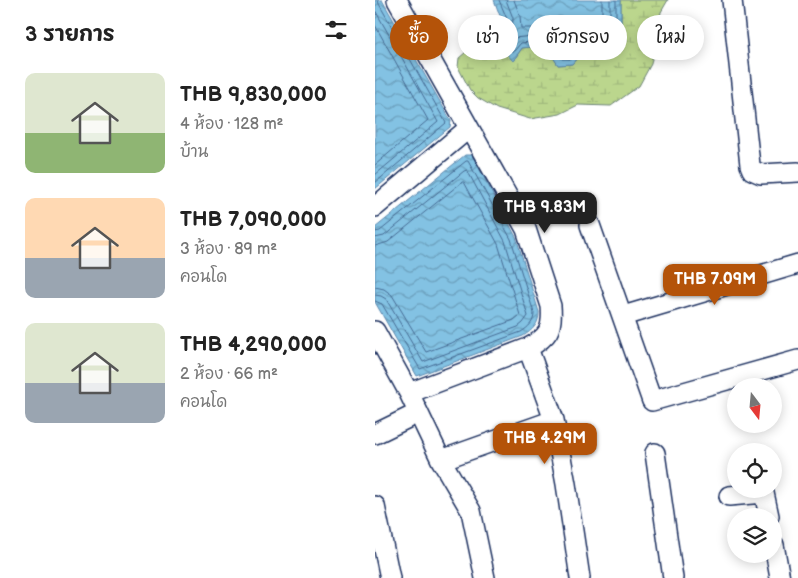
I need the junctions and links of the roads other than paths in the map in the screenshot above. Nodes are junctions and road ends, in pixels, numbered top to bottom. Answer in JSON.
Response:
{"nodes":[{"id":1,"x":397,"y":0,"type":"edge"},
{"id":2,"x":733,"y":0,"type":"edge"},
{"id":3,"x":469,"y":128,"type":"junction"},
{"id":4,"x":798,"y":172,"type":"edge"},
{"id":5,"x":375,"y":207,"type":"edge"},
{"id":6,"x":590,"y":226,"type":"dead end"},
{"id":7,"x":798,"y":264,"type":"edge"},
{"id":8,"x":623,"y":316,"type":"junction"},
{"id":9,"x":375,"y":331,"type":"edge"},
{"id":10,"x":528,"y":348,"type":"junction"},
{"id":11,"x":798,"y":360,"type":"edge"},
{"id":12,"x":409,"y":393,"type":"junction"},
{"id":13,"x":418,"y":413,"type":"junction"},
{"id":14,"x":554,"y":420,"type":"junction"},
{"id":15,"x":375,"y":434,"type":"edge"},
{"id":16,"x":655,"y":453,"type":"dead end"},
{"id":17,"x":441,"y":460,"type":"junction"},
{"id":18,"x":375,"y":506,"type":"edge"},
{"id":19,"x":777,"y":563,"type":"edge"},
{"id":20,"x":390,"y":578,"type":"edge"},
{"id":21,"x":485,"y":578,"type":"edge"},
{"id":22,"x":580,"y":578,"type":"edge"},
{"id":23,"x":673,"y":578,"type":"edge"},
{"id":24,"x":780,"y":578,"type":"edge"}],
"edges":[{"from":1,"to":3,"type":"street"},
{"from":2,"to":4,"type":"street"},
{"from":3,"to":5,"type":"street"},
{"from":3,"to":10,"type":"street"},
{"from":6,"to":8,"type":"street"},
{"from":7,"to":8,"type":"street"},
{"from":8,"to":11,"type":"street"},
{"from":9,"to":12,"type":"street"},
{"from":10,"to":12,"type":"street"},
{"from":10,"to":14,"type":"street"},
{"from":12,"to":13,"type":"street"},
{"from":13,"to":15,"type":"street"},
{"from":13,"to":17,"type":"street"},
{"from":14,"to":17,"type":"street"},
{"from":14,"to":22,"type":"street"},
{"from":16,"to":23,"type":"street"},
{"from":17,"to":21,"type":"street"},
{"from":18,"to":20,"type":"street"},
{"from":19,"to":24,"type":"street"}]}
